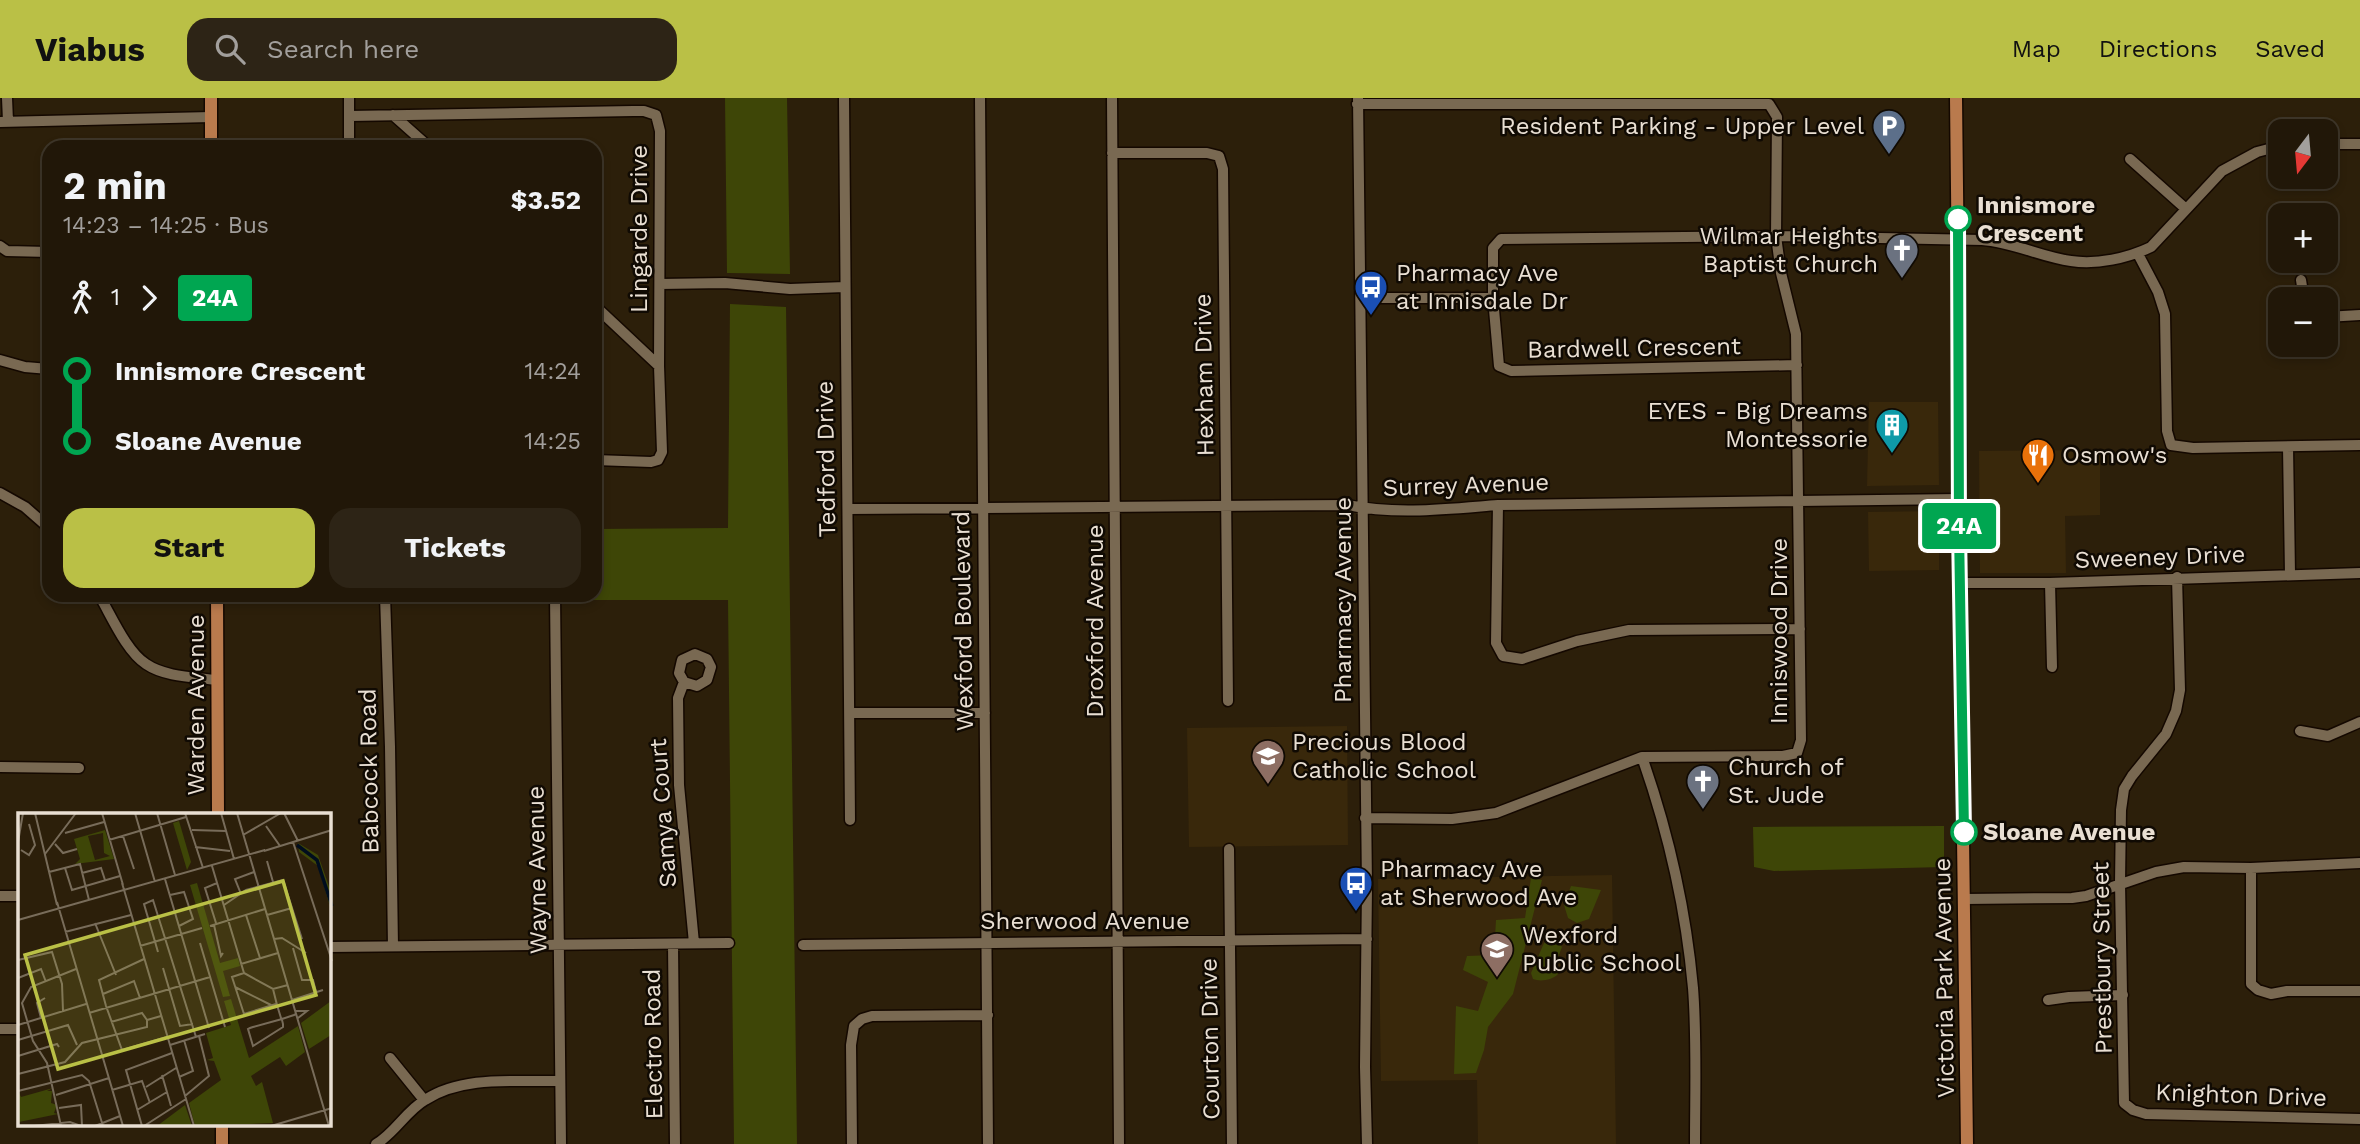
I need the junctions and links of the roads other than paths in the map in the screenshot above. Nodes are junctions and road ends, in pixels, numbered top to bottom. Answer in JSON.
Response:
{"nodes":[{"id":1,"x":7,"y":98,"type":"edge"},
{"id":2,"x":211,"y":98,"type":"edge"},
{"id":3,"x":349,"y":98,"type":"edge"},
{"id":4,"x":844,"y":98,"type":"edge"},
{"id":5,"x":980,"y":98,"type":"edge"},
{"id":6,"x":1112,"y":98,"type":"edge"},
{"id":7,"x":1956,"y":98,"type":"edge"},
{"id":8,"x":1358,"y":101,"type":"edge"},
{"id":9,"x":1565,"y":101,"type":"edge"},
{"id":10,"x":393,"y":115,"type":"junction"},
{"id":11,"x":349,"y":116,"type":"junction"},
{"id":12,"x":211,"y":117,"type":"junction"},
{"id":13,"x":4,"y":122,"type":"edge"},
{"id":14,"x":211,"y":140,"type":"edge"},
{"id":15,"x":349,"y":140,"type":"edge"},
{"id":16,"x":421,"y":140,"type":"edge"},
{"id":17,"x":2338,"y":144,"type":"edge"},
{"id":18,"x":2360,"y":144,"type":"edge"},
{"id":19,"x":2268,"y":149,"type":"edge"},
{"id":20,"x":1112,"y":153,"type":"junction"},
{"id":21,"x":2130,"y":159,"type":"dead end"},
{"id":22,"x":2186,"y":209,"type":"junction"},
{"id":23,"x":1776,"y":236,"type":"junction"},
{"id":24,"x":1959,"y":240,"type":"junction"},
{"id":25,"x":0,"y":246,"type":"edge"},
{"id":26,"x":42,"y":252,"type":"edge"},
{"id":27,"x":2138,"y":254,"type":"junction"},
{"id":28,"x":2301,"y":281,"type":"dead end"},
{"id":29,"x":660,"y":284,"type":"junction"},
{"id":30,"x":845,"y":287,"type":"junction"},
{"id":31,"x":2302,"y":287,"type":"edge"},
{"id":32,"x":1361,"y":298,"type":"junction"},
{"id":33,"x":1493,"y":298,"type":"junction"},
{"id":34,"x":602,"y":313,"type":"edge"},
{"id":35,"x":2360,"y":315,"type":"edge"},
{"id":36,"x":2338,"y":316,"type":"edge"},
{"id":37,"x":0,"y":360,"type":"edge"},
{"id":38,"x":1797,"y":365,"type":"junction"},
{"id":39,"x":659,"y":366,"type":"junction"},
{"id":40,"x":42,"y":368,"type":"edge"},
{"id":41,"x":2360,"y":445,"type":"edge"},
{"id":42,"x":2288,"y":447,"type":"junction"},
{"id":43,"x":602,"y":460,"type":"edge"},
{"id":44,"x":0,"y":493,"type":"edge"},
{"id":45,"x":1959,"y":499,"type":"junction"},
{"id":46,"x":1799,"y":500,"type":"junction"},
{"id":47,"x":1498,"y":505,"type":"junction"},
{"id":48,"x":1227,"y":506,"type":"junction"},
{"id":49,"x":1115,"y":507,"type":"junction"},
{"id":50,"x":983,"y":508,"type":"junction"},
{"id":51,"x":1363,"y":508,"type":"junction"},
{"id":52,"x":848,"y":509,"type":"junction"},
{"id":53,"x":42,"y":521,"type":"edge"},
{"id":54,"x":2360,"y":573,"type":"edge"},
{"id":55,"x":2290,"y":574,"type":"junction"},
{"id":56,"x":2177,"y":577,"type":"junction"},
{"id":57,"x":1961,"y":583,"type":"junction"},
{"id":58,"x":2050,"y":583,"type":"junction"},
{"id":59,"x":103,"y":602,"type":"edge"},
{"id":60,"x":217,"y":602,"type":"edge"},
{"id":61,"x":385,"y":602,"type":"edge"},
{"id":62,"x":555,"y":602,"type":"edge"},
{"id":63,"x":1800,"y":629,"type":"junction"},
{"id":64,"x":2052,"y":667,"type":"dead end"},
{"id":65,"x":216,"y":680,"type":"junction"},
{"id":66,"x":684,"y":682,"type":"dead end"},
{"id":67,"x":1228,"y":701,"type":"dead end"},
{"id":68,"x":850,"y":713,"type":"junction"},
{"id":69,"x":985,"y":713,"type":"junction"},
{"id":70,"x":2360,"y":722,"type":"edge"},
{"id":71,"x":2300,"y":731,"type":"dead end"},
{"id":72,"x":1642,"y":757,"type":"junction"},
{"id":73,"x":0,"y":767,"type":"edge"},
{"id":74,"x":79,"y":768,"type":"dead end"},
{"id":75,"x":218,"y":813,"type":"edge"},
{"id":76,"x":1365,"y":818,"type":"junction"},
{"id":77,"x":850,"y":820,"type":"dead end"},
{"id":78,"x":1229,"y":849,"type":"dead end"},
{"id":79,"x":2360,"y":863,"type":"edge"},
{"id":80,"x":2251,"y":868,"type":"junction"},
{"id":81,"x":2120,"y":883,"type":"junction"},
{"id":82,"x":0,"y":896,"type":"edge"},
{"id":83,"x":18,"y":896,"type":"edge"},
{"id":84,"x":1965,"y":899,"type":"junction"},
{"id":85,"x":1367,"y":939,"type":"junction"},
{"id":86,"x":1119,"y":942,"type":"junction"},
{"id":87,"x":1230,"y":942,"type":"junction"},
{"id":88,"x":694,"y":943,"type":"junction"},
{"id":89,"x":729,"y":943,"type":"dead end"},
{"id":90,"x":986,"y":943,"type":"junction"},
{"id":91,"x":673,"y":944,"type":"junction"},
{"id":92,"x":559,"y":945,"type":"junction"},
{"id":93,"x":803,"y":945,"type":"dead end"},
{"id":94,"x":393,"y":946,"type":"junction"},
{"id":95,"x":331,"y":947,"type":"edge"},
{"id":96,"x":2360,"y":991,"type":"edge"},
{"id":97,"x":2123,"y":995,"type":"junction"},
{"id":98,"x":2048,"y":1000,"type":"dead end"},
{"id":99,"x":988,"y":1015,"type":"junction"},
{"id":100,"x":0,"y":1029,"type":"edge"},
{"id":101,"x":18,"y":1029,"type":"edge"},
{"id":102,"x":390,"y":1058,"type":"dead end"},
{"id":103,"x":560,"y":1081,"type":"junction"},
{"id":104,"x":424,"y":1100,"type":"junction"},
{"id":105,"x":2124,"y":1102,"type":"joint"},
{"id":106,"x":2360,"y":1119,"type":"edge"},
{"id":107,"x":222,"y":1126,"type":"edge"},
{"id":108,"x":384,"y":1142,"type":"edge"},
{"id":109,"x":222,"y":1144,"type":"edge"},
{"id":110,"x":561,"y":1144,"type":"edge"},
{"id":111,"x":675,"y":1144,"type":"edge"},
{"id":112,"x":852,"y":1144,"type":"edge"},
{"id":113,"x":988,"y":1144,"type":"edge"},
{"id":114,"x":1119,"y":1144,"type":"edge"},
{"id":115,"x":1232,"y":1144,"type":"edge"},
{"id":116,"x":1367,"y":1144,"type":"edge"},
{"id":117,"x":1695,"y":1144,"type":"edge"},
{"id":118,"x":1967,"y":1144,"type":"edge"}],
"edges":[{"from":1,"to":13,"type":"street"},
{"from":2,"to":12,"type":"main road"},
{"from":3,"to":11,"type":"street"},
{"from":4,"to":30,"type":"street","name":"Tedford Drive"},
{"from":5,"to":50,"type":"street","name":"Wexford Boulevard"},
{"from":6,"to":20,"type":"street","name":"Droxford Avenue"},
{"from":7,"to":24,"type":"main road","name":"Victoria Park Avenue"},
{"from":8,"to":9,"type":"street"},
{"from":8,"to":32,"type":"street","name":"Pharmacy Avenue"},
{"from":9,"to":23,"type":"street","name":"Inniswood Drive"},
{"from":10,"to":11,"type":"street","name":"Lingarde Drive"},
{"from":10,"to":16,"type":"street"},
{"from":10,"to":29,"type":"street","name":"Lingarde Drive"},
{"from":11,"to":15,"type":"street"},
{"from":12,"to":13,"type":"street"},
{"from":12,"to":14,"type":"main road"},
{"from":17,"to":18,"type":"street"},
{"from":19,"to":22,"type":"street"},
{"from":20,"to":48,"type":"street","name":"Hexham Drive"},
{"from":20,"to":49,"type":"street","name":"Droxford Avenue"},
{"from":21,"to":22,"type":"street"},
{"from":22,"to":27,"type":"street"},
{"from":23,"to":24,"type":"street"},
{"from":23,"to":33,"type":"street"},
{"from":23,"to":38,"type":"street","name":"Inniswood Drive"},
{"from":24,"to":27,"type":"street"},
{"from":24,"to":45,"type":"main road","name":"Victoria Park Avenue"},
{"from":25,"to":26,"type":"street"},
{"from":27,"to":42,"type":"street"},
{"from":28,"to":31,"type":"street"},
{"from":29,"to":30,"type":"street"},
{"from":29,"to":39,"type":"street","name":"Lingarde Drive"},
{"from":30,"to":52,"type":"street","name":"Tedford Drive"},
{"from":32,"to":33,"type":"street"},
{"from":32,"to":51,"type":"street","name":"Pharmacy Avenue"},
{"from":33,"to":38,"type":"street","name":"Bardwell Crescent"},
{"from":34,"to":39,"type":"street"},
{"from":35,"to":36,"type":"street"},
{"from":37,"to":40,"type":"street"},
{"from":38,"to":46,"type":"street","name":"Inniswood Drive"},
{"from":39,"to":43,"type":"street","name":"Lingarde Drive"},
{"from":41,"to":42,"type":"street"},
{"from":42,"to":55,"type":"street"},
{"from":44,"to":53,"type":"street"},
{"from":45,"to":46,"type":"street","name":"Surrey Avenue"},
{"from":45,"to":57,"type":"main road","name":"Victoria Park Avenue"},
{"from":46,"to":47,"type":"street","name":"Surrey Avenue"},
{"from":46,"to":63,"type":"street","name":"Inniswood Drive"},
{"from":47,"to":51,"type":"street","name":"Surrey Avenue"},
{"from":47,"to":63,"type":"street"},
{"from":48,"to":49,"type":"street","name":"Surrey Avenue"},
{"from":48,"to":51,"type":"street","name":"Surrey Avenue"},
{"from":48,"to":67,"type":"street","name":"Hexham Drive"},
{"from":49,"to":50,"type":"street","name":"Surrey Avenue"},
{"from":49,"to":86,"type":"street","name":"Droxford Avenue"},
{"from":50,"to":52,"type":"street","name":"Surrey Avenue"},
{"from":50,"to":69,"type":"street","name":"Wexford Boulevard"},
{"from":51,"to":76,"type":"street","name":"Pharmacy Avenue"},
{"from":52,"to":68,"type":"street","name":"Tedford Drive"},
{"from":54,"to":55,"type":"street","name":"Sweeney Drive"},
{"from":55,"to":56,"type":"street","name":"Sweeney Drive"},
{"from":56,"to":58,"type":"street","name":"Sweeney Drive"},
{"from":56,"to":81,"type":"street","name":"Prestbury Street"},
{"from":57,"to":58,"type":"street","name":"Sweeney Drive"},
{"from":57,"to":84,"type":"main road","name":"Victoria Park Avenue"},
{"from":58,"to":64,"type":"street"},
{"from":59,"to":65,"type":"street"},
{"from":60,"to":65,"type":"main road","name":"Warden Avenue"},
{"from":61,"to":94,"type":"street","name":"Babcock Road"},
{"from":62,"to":92,"type":"street","name":"Wayne Avenue"},
{"from":63,"to":72,"type":"street","name":"Inniswood Drive"},
{"from":65,"to":75,"type":"main road","name":"Warden Avenue"},
{"from":66,"to":88,"type":"street","name":"Samya Court"},
{"from":68,"to":69,"type":"street"},
{"from":68,"to":77,"type":"street","name":"Tedford Drive"},
{"from":69,"to":90,"type":"street","name":"Wexford Boulevard"},
{"from":70,"to":71,"type":"street"},
{"from":72,"to":76,"type":"street","name":"Inniswood Drive"},
{"from":72,"to":117,"type":"street"},
{"from":73,"to":74,"type":"street"},
{"from":76,"to":85,"type":"street","name":"Pharmacy Avenue"},
{"from":78,"to":87,"type":"street","name":"Courton Drive"},
{"from":79,"to":80,"type":"street"},
{"from":80,"to":81,"type":"street"},
{"from":80,"to":96,"type":"street"},
{"from":81,"to":84,"type":"street"},
{"from":81,"to":97,"type":"street","name":"Prestbury Street"},
{"from":82,"to":83,"type":"street"},
{"from":84,"to":118,"type":"main road","name":"Victoria Park Avenue"},
{"from":85,"to":87,"type":"street","name":"Sherwood Avenue"},
{"from":85,"to":116,"type":"street","name":"Pharmacy Avenue"},
{"from":86,"to":87,"type":"street","name":"Sherwood Avenue"},
{"from":86,"to":90,"type":"street","name":"Sherwood Avenue"},
{"from":86,"to":114,"type":"street","name":"Droxford Avenue"},
{"from":87,"to":115,"type":"street","name":"Courton Drive"},
{"from":88,"to":89,"type":"street"},
{"from":88,"to":91,"type":"street"},
{"from":90,"to":93,"type":"street","name":"Sherwood Avenue"},
{"from":90,"to":99,"type":"street","name":"Wexford Boulevard"},
{"from":91,"to":92,"type":"street"},
{"from":91,"to":111,"type":"street","name":"Electro Road"},
{"from":92,"to":94,"type":"street"},
{"from":92,"to":103,"type":"street","name":"Wayne Avenue"},
{"from":94,"to":95,"type":"street"},
{"from":97,"to":98,"type":"street"},
{"from":97,"to":105,"type":"street","name":"Prestbury Street"},
{"from":99,"to":112,"type":"street"},
{"from":99,"to":113,"type":"street","name":"Wexford Boulevard"},
{"from":100,"to":101,"type":"street"},
{"from":102,"to":104,"type":"street"},
{"from":103,"to":104,"type":"street"},
{"from":103,"to":110,"type":"street","name":"Wayne Avenue"},
{"from":104,"to":108,"type":"street"},
{"from":105,"to":106,"type":"street","name":"Knighton Drive"},
{"from":107,"to":109,"type":"main road"}]}
